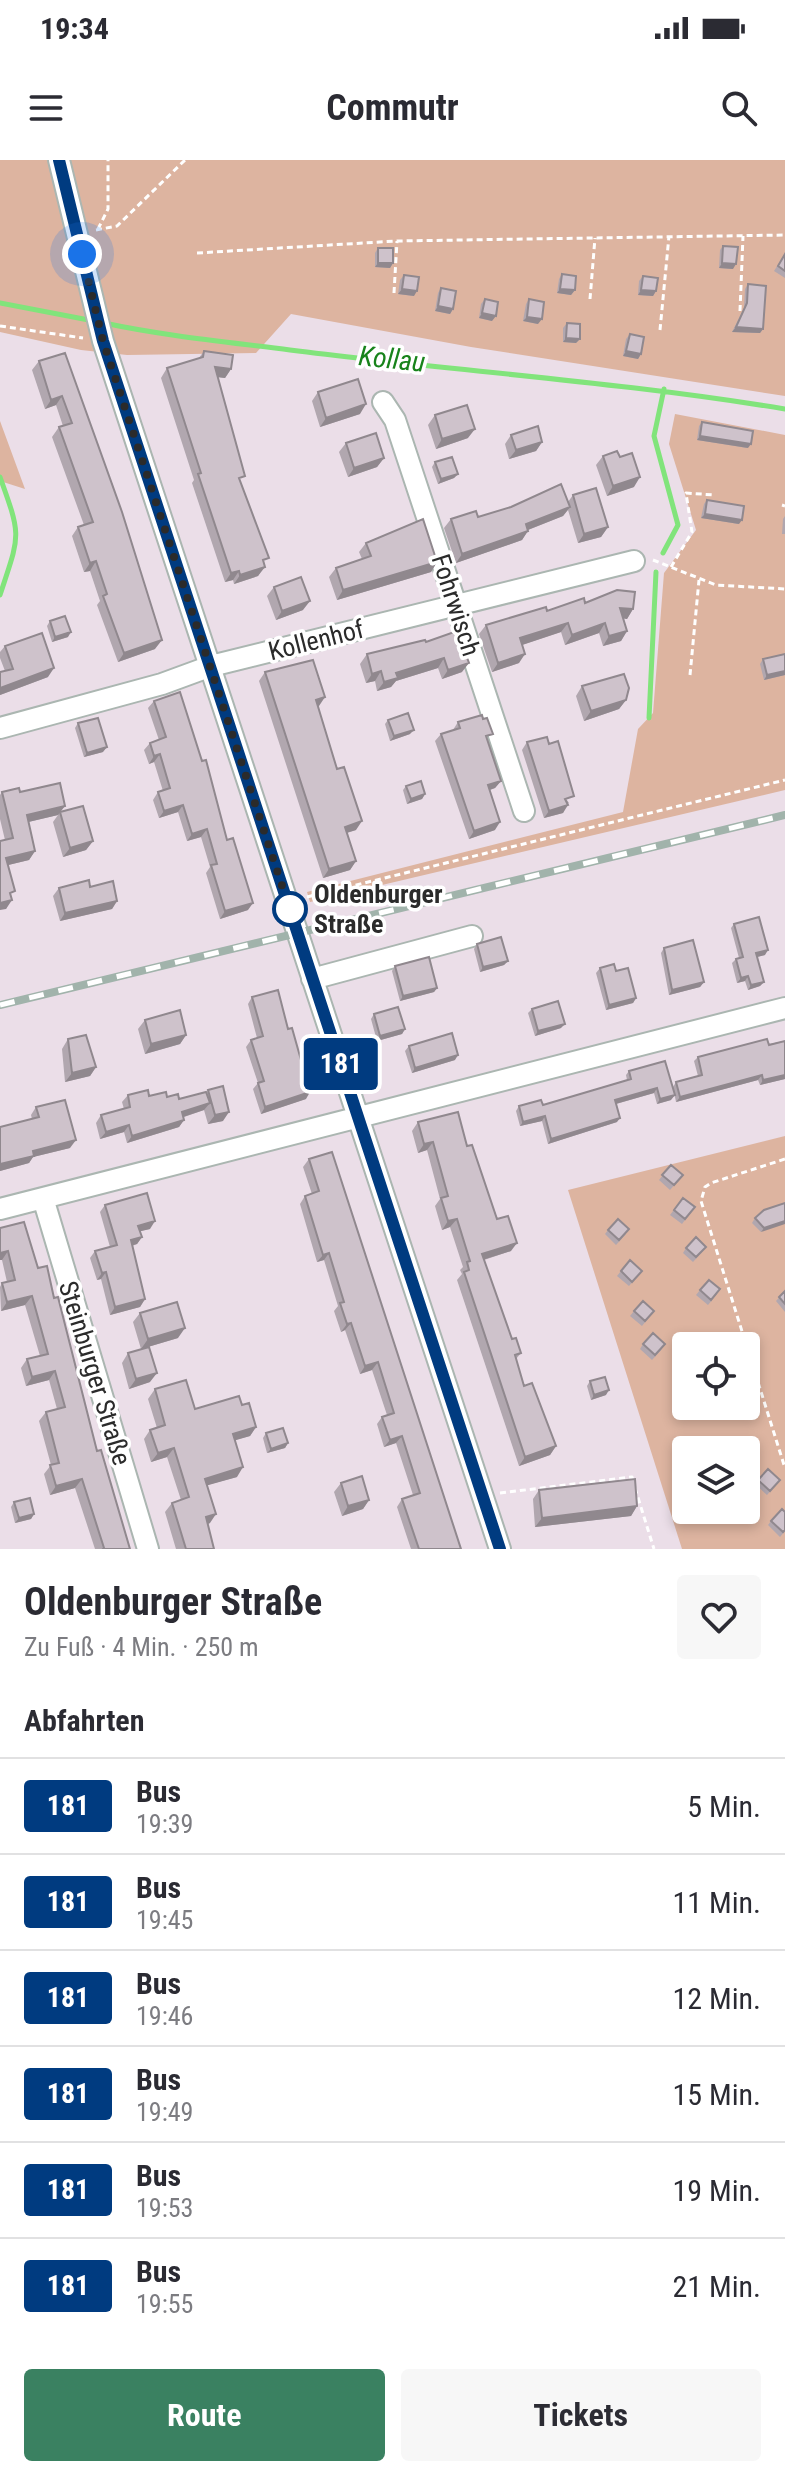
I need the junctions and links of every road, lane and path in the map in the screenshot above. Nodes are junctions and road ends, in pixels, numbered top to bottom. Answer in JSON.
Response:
{"nodes":[{"id":1,"x":59,"y":160,"type":"edge"},
{"id":2,"x":108,"y":160,"type":"edge"},
{"id":3,"x":185,"y":160,"type":"edge"},
{"id":4,"x":98,"y":229,"type":"junction"},
{"id":5,"x":785,"y":235,"type":"edge"},
{"id":6,"x":669,"y":236,"type":"junction"},
{"id":7,"x":743,"y":236,"type":"junction"},
{"id":8,"x":78,"y":238,"type":"junction"},
{"id":9,"x":595,"y":238,"type":"junction"},
{"id":10,"x":397,"y":241,"type":"junction"},
{"id":11,"x":197,"y":253,"type":"dead end"},
{"id":12,"x":394,"y":293,"type":"dead end"},
{"id":13,"x":590,"y":299,"type":"dead end"},
{"id":14,"x":740,"y":311,"type":"edge"},
{"id":15,"x":0,"y":326,"type":"edge"},
{"id":16,"x":660,"y":330,"type":"dead end"},
{"id":17,"x":102,"y":337,"type":"junction"},
{"id":18,"x":383,"y":402,"type":"dead end"},
{"id":19,"x":714,"y":495,"type":"dead end"},
{"id":20,"x":634,"y":561,"type":"joint"},
{"id":21,"x":671,"y":567,"type":"junction"},
{"id":22,"x":699,"y":580,"type":"junction"},
{"id":23,"x":785,"y":589,"type":"edge"},
{"id":24,"x":456,"y":606,"type":"junction"},
{"id":25,"x":211,"y":666,"type":"junction"},
{"id":26,"x":690,"y":675,"type":"dead end"},
{"id":27,"x":0,"y":728,"type":"edge"},
{"id":28,"x":785,"y":780,"type":"edge"},
{"id":29,"x":524,"y":811,"type":"dead end"},
{"id":30,"x":288,"y":902,"type":"junction"},
{"id":31,"x":472,"y":936,"type":"dead end"},
{"id":32,"x":312,"y":979,"type":"junction"},
{"id":33,"x":785,"y":1008,"type":"edge"},
{"id":34,"x":359,"y":1114,"type":"junction"},
{"id":35,"x":785,"y":1159,"type":"edge"},
{"id":36,"x":43,"y":1198,"type":"junction"},
{"id":37,"x":0,"y":1209,"type":"edge"},
{"id":38,"x":785,"y":1468,"type":"edge"},
{"id":39,"x":482,"y":1496,"type":"junction"},
{"id":40,"x":148,"y":1549,"type":"edge"},
{"id":41,"x":500,"y":1549,"type":"edge"},
{"id":42,"x":654,"y":1549,"type":"edge"}],
"edges":[{"from":1,"to":8,"type":"street"},
{"from":2,"to":4,"type":"path"},
{"from":3,"to":4,"type":"path"},
{"from":4,"to":8,"type":"path"},
{"from":5,"to":7,"type":"path"},
{"from":6,"to":7,"type":"path"},
{"from":6,"to":9,"type":"path"},
{"from":6,"to":16,"type":"path"},
{"from":7,"to":14,"type":"path"},
{"from":8,"to":17,"type":"street"},
{"from":9,"to":10,"type":"path"},
{"from":9,"to":13,"type":"path"},
{"from":10,"to":11,"type":"path"},
{"from":10,"to":12,"type":"path"},
{"from":15,"to":17,"type":"path"},
{"from":17,"to":25,"type":"street"},
{"from":18,"to":24,"type":"street","name":"Fohrwisch"},
{"from":19,"to":21,"type":"path"},
{"from":20,"to":21,"type":"path"},
{"from":20,"to":24,"type":"street","name":"Kollenhof"},
{"from":21,"to":22,"type":"path"},
{"from":22,"to":23,"type":"path"},
{"from":22,"to":26,"type":"path"},
{"from":24,"to":25,"type":"street","name":"Kollenhof"},
{"from":24,"to":29,"type":"street","name":"Fohrwisch"},
{"from":25,"to":27,"type":"street","name":"Kollenhof"},
{"from":25,"to":30,"type":"street"},
{"from":28,"to":30,"type":"path"},
{"from":30,"to":32,"type":"street"},
{"from":31,"to":32,"type":"street"},
{"from":32,"to":34,"type":"street"},
{"from":33,"to":34,"type":"street"},
{"from":34,"to":36,"type":"street"},
{"from":34,"to":39,"type":"street"},
{"from":35,"to":38,"type":"path"},
{"from":36,"to":37,"type":"street"},
{"from":36,"to":40,"type":"street","name":"Steinburger Straße"},
{"from":39,"to":41,"type":"street"},
{"from":39,"to":42,"type":"path"}]}
